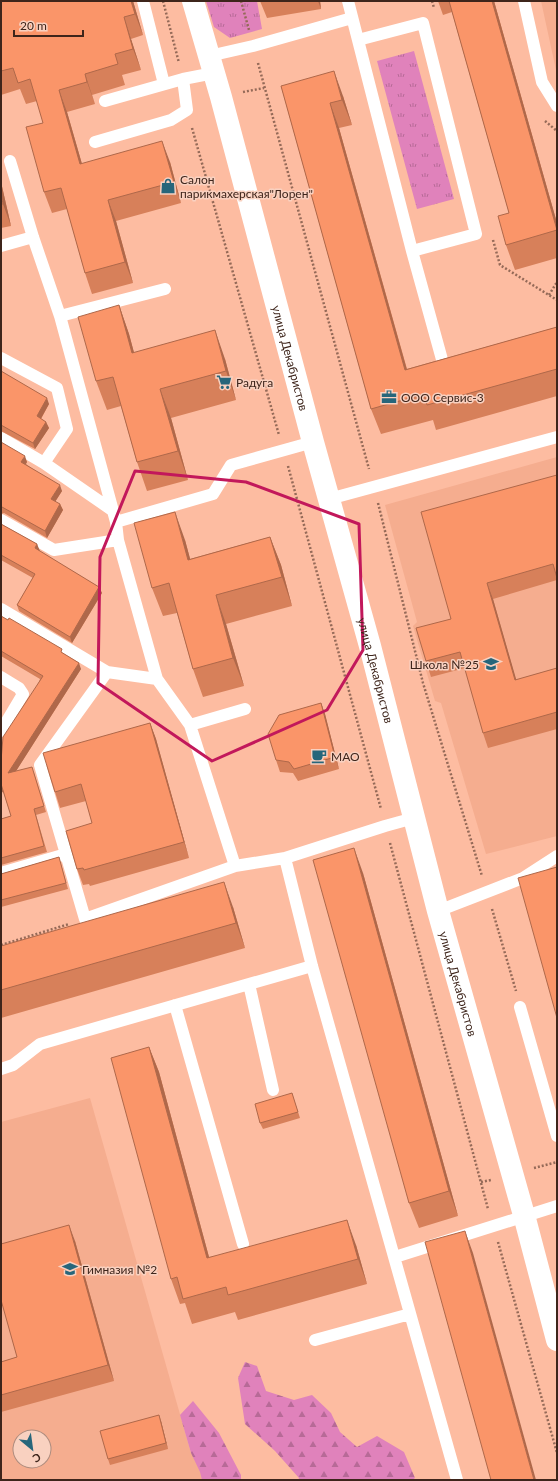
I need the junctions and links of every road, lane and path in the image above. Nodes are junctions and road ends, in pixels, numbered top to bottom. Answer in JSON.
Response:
{"nodes":[{"id":1,"x":143,"y":1,"type":"edge"},
{"id":2,"x":163,"y":1,"type":"edge"},
{"id":3,"x":193,"y":1,"type":"edge"},
{"id":4,"x":348,"y":1,"type":"edge"},
{"id":5,"x":524,"y":1,"type":"edge"},
{"id":6,"x":352,"y":18,"type":"junction"},
{"id":7,"x":358,"y":40,"type":"junction"},
{"id":8,"x":211,"y":64,"type":"junction"},
{"id":9,"x":183,"y":79,"type":"junction"},
{"id":10,"x":164,"y":84,"type":"junction"},
{"id":11,"x":105,"y":101,"type":"dead end"},
{"id":12,"x":557,"y":106,"type":"edge"},
{"id":13,"x":187,"y":110,"type":"junction"},
{"id":14,"x":95,"y":142,"type":"dead end"},
{"id":15,"x":10,"y":161,"type":"dead end"},
{"id":16,"x":33,"y":237,"type":"junction"},
{"id":17,"x":1,"y":246,"type":"edge"},
{"id":18,"x":412,"y":251,"type":"junction"},
{"id":19,"x":557,"y":282,"type":"edge"},
{"id":20,"x":165,"y":289,"type":"dead end"},
{"id":21,"x":549,"y":295,"type":"dead end"},
{"id":22,"x":60,"y":316,"type":"junction"},
{"id":23,"x":1,"y":358,"type":"edge"},
{"id":24,"x":446,"y":374,"type":"edge"},
{"id":25,"x":557,"y":437,"type":"edge"},
{"id":26,"x":1,"y":438,"type":"edge"},
{"id":27,"x":313,"y":442,"type":"junction"},
{"id":28,"x":283,"y":450,"type":"junction"},
{"id":29,"x":44,"y":463,"type":"junction"},
{"id":30,"x":329,"y":499,"type":"junction"},
{"id":31,"x":112,"y":510,"type":"junction"},
{"id":32,"x":1,"y":520,"type":"edge"},
{"id":33,"x":116,"y":522,"type":"junction"},
{"id":34,"x":118,"y":540,"type":"junction"},
{"id":35,"x":1,"y":609,"type":"edge"},
{"id":36,"x":107,"y":672,"type":"junction"},
{"id":37,"x":1,"y":677,"type":"edge"},
{"id":38,"x":157,"y":679,"type":"junction"},
{"id":39,"x":246,"y":709,"type":"dead end"},
{"id":40,"x":190,"y":725,"type":"junction"},
{"id":41,"x":1,"y":731,"type":"edge"},
{"id":42,"x":414,"y":818,"type":"junction"},
{"id":43,"x":385,"y":826,"type":"junction"},
{"id":44,"x":66,"y":854,"type":"junction"},
{"id":45,"x":557,"y":856,"type":"edge"},
{"id":46,"x":285,"y":858,"type":"junction"},
{"id":47,"x":235,"y":866,"type":"junction"},
{"id":48,"x":1,"y":873,"type":"edge"},
{"id":49,"x":438,"y":911,"type":"junction"},
{"id":50,"x":85,"y":919,"type":"junction"},
{"id":51,"x":1,"y":945,"type":"edge"},
{"id":52,"x":312,"y":966,"type":"junction"},
{"id":53,"x":249,"y":984,"type":"junction"},
{"id":54,"x":175,"y":1005,"type":"junction"},
{"id":55,"x":520,"y":1007,"type":"dead end"},
{"id":56,"x":1,"y":1069,"type":"edge"},
{"id":57,"x":273,"y":1090,"type":"dead end"},
{"id":58,"x":557,"y":1136,"type":"edge"},
{"id":59,"x":557,"y":1206,"type":"edge"},
{"id":60,"x":524,"y":1215,"type":"junction"},
{"id":61,"x":493,"y":1225,"type":"junction"},
{"id":62,"x":243,"y":1244,"type":"dead end"},
{"id":63,"x":395,"y":1257,"type":"junction"},
{"id":64,"x":410,"y":1314,"type":"junction"},
{"id":65,"x":315,"y":1340,"type":"dead end"},
{"id":66,"x":557,"y":1340,"type":"edge"},
{"id":67,"x":557,"y":1453,"type":"edge"},
{"id":68,"x":457,"y":1480,"type":"edge"}],
"edges":[{"from":1,"to":10,"type":"lane"},
{"from":2,"to":9,"type":"path"},
{"from":3,"to":8,"type":"street","name":"улица Декабристов"},
{"from":4,"to":6,"type":"lane"},
{"from":5,"to":12,"type":"lane"},
{"from":6,"to":7,"type":"lane"},
{"from":6,"to":8,"type":"lane"},
{"from":7,"to":18,"type":"lane"},
{"from":7,"to":18,"type":"lane"},
{"from":8,"to":9,"type":"lane"},
{"from":8,"to":27,"type":"street","name":"улица Декабристов"},
{"from":9,"to":10,"type":"lane"},
{"from":9,"to":13,"type":"lane"},
{"from":10,"to":11,"type":"lane"},
{"from":13,"to":14,"type":"lane"},
{"from":13,"to":28,"type":"path"},
{"from":15,"to":16,"type":"lane"},
{"from":16,"to":17,"type":"lane"},
{"from":16,"to":22,"type":"lane"},
{"from":18,"to":24,"type":"lane"},
{"from":19,"to":21,"type":"path"},
{"from":20,"to":22,"type":"lane"},
{"from":22,"to":31,"type":"lane"},
{"from":23,"to":29,"type":"lane"},
{"from":25,"to":30,"type":"lane"},
{"from":26,"to":29,"type":"lane"},
{"from":27,"to":28,"type":"lane"},
{"from":27,"to":30,"type":"street","name":"улица Декабристов"},
{"from":28,"to":33,"type":"lane"},
{"from":28,"to":43,"type":"path"},
{"from":29,"to":31,"type":"lane"},
{"from":30,"to":42,"type":"street","name":"улица Декабристов"},
{"from":31,"to":33,"type":"lane"},
{"from":32,"to":34,"type":"lane"},
{"from":33,"to":34,"type":"lane"},
{"from":34,"to":38,"type":"lane"},
{"from":35,"to":36,"type":"lane"},
{"from":36,"to":38,"type":"lane"},
{"from":36,"to":44,"type":"lane"},
{"from":37,"to":41,"type":"lane"},
{"from":38,"to":40,"type":"lane"},
{"from":39,"to":40,"type":"lane"},
{"from":40,"to":47,"type":"lane"},
{"from":42,"to":43,"type":"lane"},
{"from":42,"to":49,"type":"street","name":"улица Декабристов"},
{"from":43,"to":46,"type":"lane"},
{"from":43,"to":61,"type":"path"},
{"from":44,"to":48,"type":"lane"},
{"from":44,"to":50,"type":"lane"},
{"from":45,"to":49,"type":"lane"},
{"from":46,"to":47,"type":"lane"},
{"from":46,"to":52,"type":"lane"},
{"from":47,"to":50,"type":"lane"},
{"from":49,"to":60,"type":"street","name":"улица Декабристов"},
{"from":50,"to":51,"type":"path"},
{"from":52,"to":53,"type":"lane"},
{"from":52,"to":63,"type":"lane"},
{"from":53,"to":54,"type":"lane"},
{"from":53,"to":57,"type":"lane"},
{"from":54,"to":56,"type":"lane"},
{"from":54,"to":62,"type":"lane"},
{"from":55,"to":58,"type":"lane"},
{"from":59,"to":60,"type":"lane"},
{"from":60,"to":61,"type":"lane"},
{"from":60,"to":66,"type":"street","name":"улица Декабристов"},
{"from":61,"to":63,"type":"lane"},
{"from":61,"to":67,"type":"path"},
{"from":63,"to":64,"type":"lane"},
{"from":64,"to":65,"type":"lane"},
{"from":64,"to":68,"type":"lane"}]}
